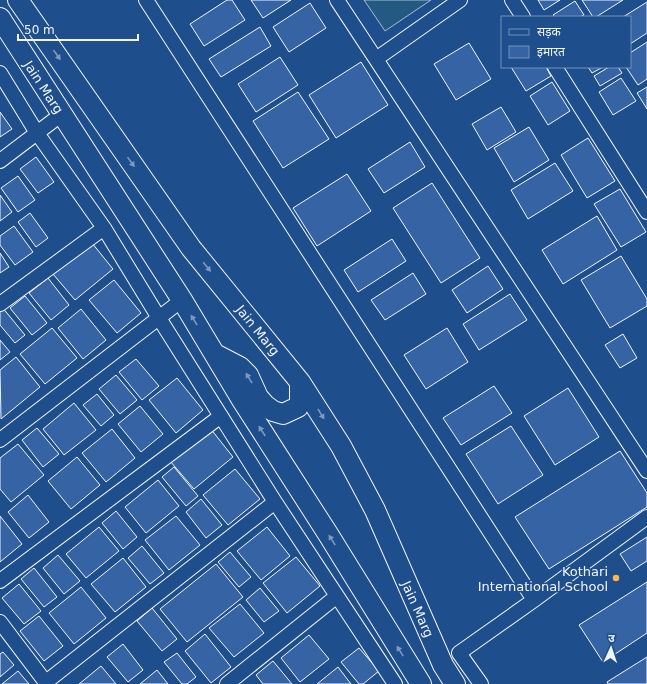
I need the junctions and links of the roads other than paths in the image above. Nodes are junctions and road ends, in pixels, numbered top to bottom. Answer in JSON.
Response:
{"nodes":[{"id":1,"x":18,"y":0,"type":"edge"},
{"id":2,"x":146,"y":0,"type":"edge"},
{"id":3,"x":337,"y":0,"type":"edge"},
{"id":4,"x":460,"y":0,"type":"edge"},
{"id":5,"x":512,"y":0,"type":"edge"},
{"id":6,"x":522,"y":16,"type":"edge"},
{"id":7,"x":0,"y":18,"type":"edge"},
{"id":8,"x":376,"y":59,"type":"junction"},
{"id":9,"x":556,"y":68,"type":"edge"},
{"id":10,"x":0,"y":72,"type":"edge"},
{"id":11,"x":62,"y":114,"type":"junction"},
{"id":12,"x":37,"y":133,"type":"junction"},
{"id":13,"x":0,"y":161,"type":"edge"},
{"id":14,"x":647,"y":212,"type":"edge"},
{"id":15,"x":104,"y":228,"type":"junction"},
{"id":16,"x":182,"y":300,"type":"junction"},
{"id":17,"x":0,"y":304,"type":"edge"},
{"id":18,"x":159,"y":318,"type":"junction"},
{"id":19,"x":215,"y":354,"type":"junction"},
{"id":20,"x":300,"y":382,"type":"junction"},
{"id":21,"x":221,"y":416,"type":"junction"},
{"id":22,"x":0,"y":440,"type":"edge"},
{"id":23,"x":647,"y":471,"type":"edge"},
{"id":24,"x":275,"y":502,"type":"junction"},
{"id":25,"x":647,"y":516,"type":"edge"},
{"id":26,"x":0,"y":581,"type":"edge"},
{"id":27,"x":337,"y":596,"type":"junction"},
{"id":28,"x":534,"y":600,"type":"junction"},
{"id":29,"x":0,"y":622,"type":"edge"},
{"id":30,"x":47,"y":683,"type":"edge"},
{"id":31,"x":227,"y":684,"type":"edge"},
{"id":32,"x":395,"y":684,"type":"edge"},
{"id":33,"x":421,"y":684,"type":"edge"},
{"id":34,"x":455,"y":684,"type":"edge"},
{"id":35,"x":481,"y":684,"type":"edge"}],
"edges":[{"from":1,"to":20,"type":"street","name":"Jain Marg","one_way":true},
{"from":2,"to":28,"type":"street"},
{"from":3,"to":8,"type":"street"},
{"from":4,"to":8,"type":"street"},
{"from":5,"to":6,"type":"street"},
{"from":7,"to":11,"type":"street","name":"Jain Marg"},
{"from":8,"to":23,"type":"street"},
{"from":9,"to":14,"type":"street"},
{"from":10,"to":12,"type":"street"},
{"from":11,"to":12,"type":"street"},
{"from":11,"to":16,"type":"street","name":"Jain Marg"},
{"from":12,"to":13,"type":"street"},
{"from":12,"to":15,"type":"street"},
{"from":15,"to":17,"type":"street"},
{"from":15,"to":18,"type":"street"},
{"from":16,"to":18,"type":"street"},
{"from":19,"to":16,"type":"street","name":"Jain Marg","one_way":true},
{"from":18,"to":21,"type":"street"},
{"from":18,"to":22,"type":"street"},
{"from":20,"to":19,"type":"street","one_way":true},
{"from":33,"to":19,"type":"street","name":"Jain Marg","one_way":true},
{"from":20,"to":34,"type":"street","name":"Jain Marg","one_way":true},
{"from":21,"to":24,"type":"street"},
{"from":21,"to":26,"type":"street"},
{"from":24,"to":27,"type":"street"},
{"from":24,"to":30,"type":"street"},
{"from":25,"to":28,"type":"street"},
{"from":27,"to":31,"type":"street"},
{"from":27,"to":32,"type":"street"},
{"from":28,"to":35,"type":"street"},
{"from":29,"to":30,"type":"street"}]}
